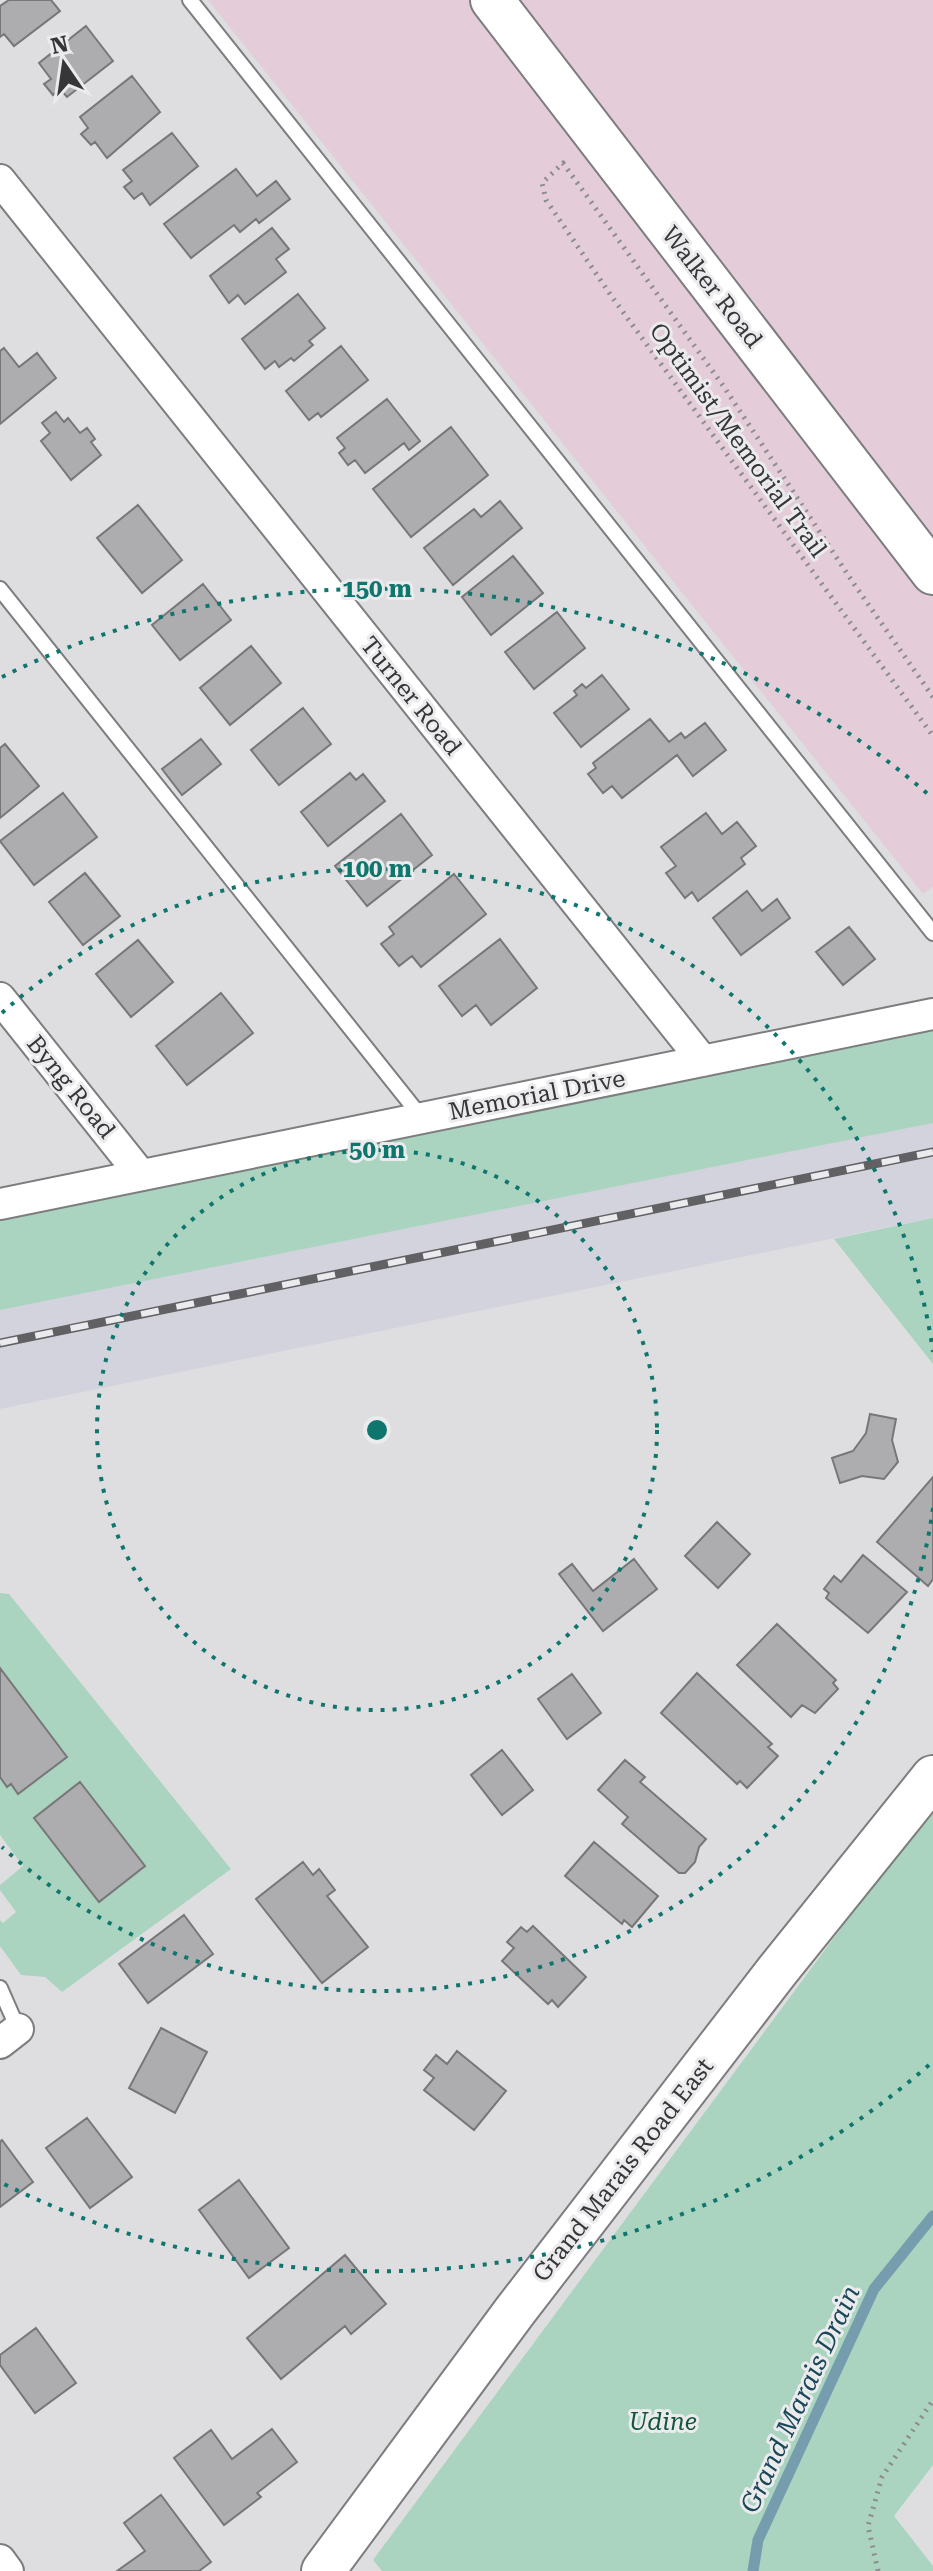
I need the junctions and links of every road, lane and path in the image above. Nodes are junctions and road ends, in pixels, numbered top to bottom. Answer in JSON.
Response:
{"nodes":[{"id":1,"x":190,"y":0,"type":"edge"},
{"id":2,"x":492,"y":0,"type":"edge"},
{"id":3,"x":0,"y":180,"type":"edge"},
{"id":4,"x":933,"y":573,"type":"edge"},
{"id":5,"x":0,"y":589,"type":"edge"},
{"id":6,"x":933,"y":697,"type":"edge"},
{"id":7,"x":933,"y":736,"type":"edge"},
{"id":8,"x":933,"y":933,"type":"edge"},
{"id":9,"x":0,"y":998,"type":"edge"},
{"id":10,"x":933,"y":1014,"type":"edge"},
{"id":11,"x":703,"y":1061,"type":"junction"},
{"id":12,"x":422,"y":1118,"type":"junction"},
{"id":13,"x":141,"y":1175,"type":"junction"},
{"id":14,"x":0,"y":1204,"type":"edge"},
{"id":15,"x":933,"y":1777,"type":"edge"},
{"id":16,"x":0,"y":1988,"type":"edge"},
{"id":17,"x":9,"y":2036,"type":"edge"},
{"id":18,"x":933,"y":2400,"type":"edge"},
{"id":19,"x":0,"y":2560,"type":"edge"},
{"id":20,"x":8,"y":2571,"type":"edge"},
{"id":21,"x":323,"y":2571,"type":"edge"},
{"id":22,"x":878,"y":2571,"type":"edge"}],
"edges":[{"from":1,"to":8,"type":"lane"},
{"from":2,"to":4,"type":"street","name":"Walker Road"},
{"from":3,"to":11,"type":"street","name":"Turner Road"},
{"from":5,"to":12,"type":"lane"},
{"from":6,"to":7,"type":"path","name":"Optimist/Memorial Trail"},
{"from":9,"to":13,"type":"street","name":"Byng Road"},
{"from":10,"to":11,"type":"street","name":"Memorial Drive"},
{"from":11,"to":12,"type":"street","name":"Memorial Drive"},
{"from":12,"to":13,"type":"street","name":"Memorial Drive"},
{"from":13,"to":14,"type":"street","name":"Memorial Drive"},
{"from":15,"to":21,"type":"street","name":"Grand Marais Road East"},
{"from":16,"to":17,"type":"lane"},
{"from":18,"to":22,"type":"path"},
{"from":19,"to":20,"type":"street"}]}
